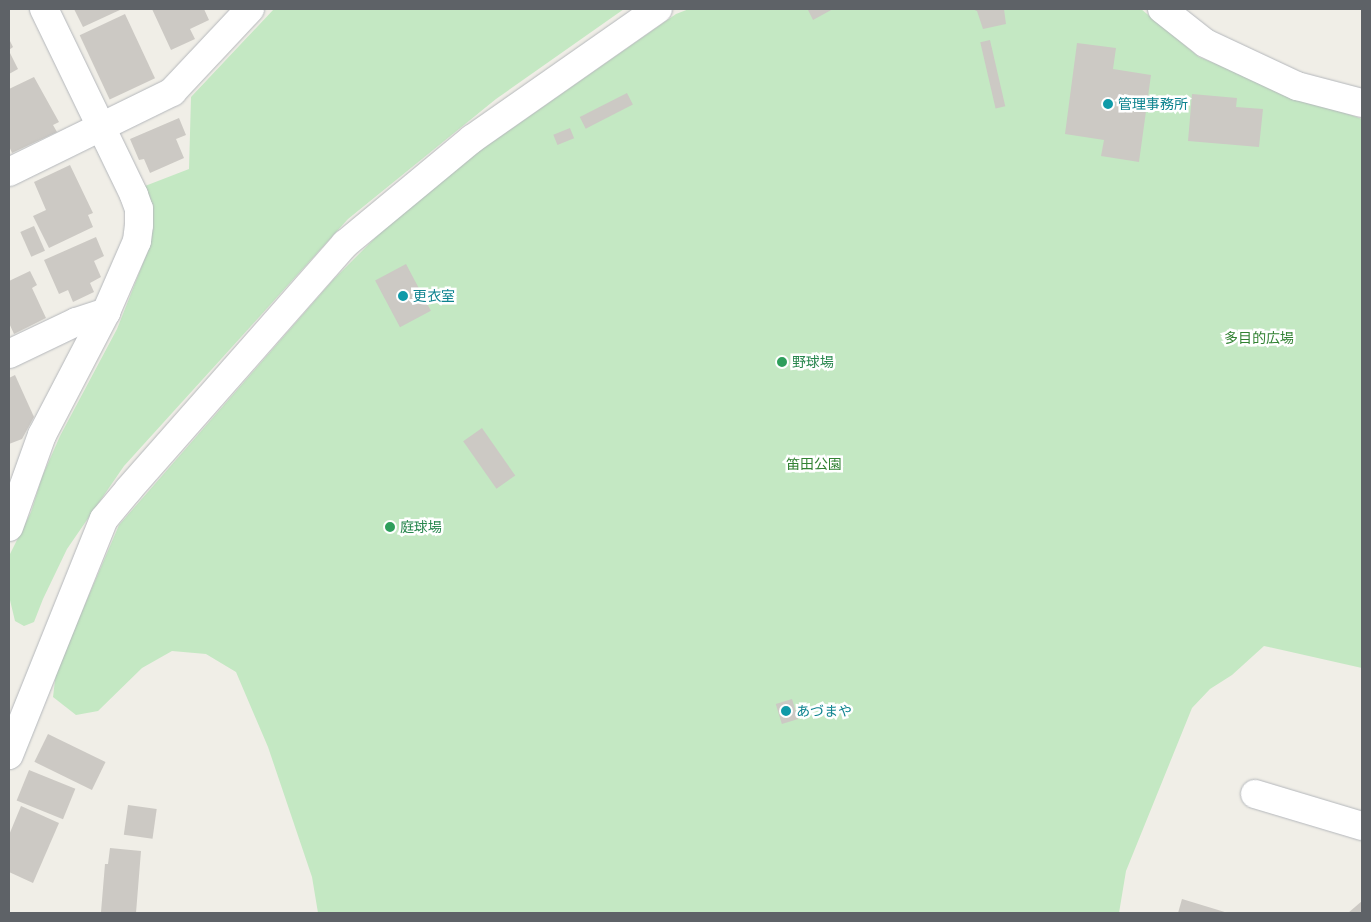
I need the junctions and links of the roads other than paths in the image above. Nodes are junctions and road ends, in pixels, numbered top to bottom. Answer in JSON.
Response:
{"nodes":[{"id":1,"x":44,"y":9,"type":"edge"},
{"id":2,"x":658,"y":9,"type":"edge"},
{"id":3,"x":1162,"y":9,"type":"edge"},
{"id":4,"x":244,"y":11,"type":"edge"},
{"id":5,"x":1362,"y":103,"type":"edge"},
{"id":6,"x":101,"y":128,"type":"junction"},
{"id":7,"x":9,"y":172,"type":"edge"},
{"id":8,"x":106,"y":312,"type":"junction"},
{"id":9,"x":9,"y":354,"type":"edge"},
{"id":10,"x":9,"y":527,"type":"edge"},
{"id":11,"x":9,"y":755,"type":"edge"},
{"id":12,"x":1255,"y":794,"type":"dead end"},
{"id":13,"x":1362,"y":826,"type":"edge"}],
"edges":[{"from":1,"to":6,"type":"street"},
{"from":2,"to":11,"type":"street"},
{"from":3,"to":5,"type":"street"},
{"from":4,"to":6,"type":"street"},
{"from":6,"to":7,"type":"street"},
{"from":6,"to":8,"type":"street"},
{"from":8,"to":9,"type":"street"},
{"from":8,"to":10,"type":"street"},
{"from":12,"to":13,"type":"street"}]}
